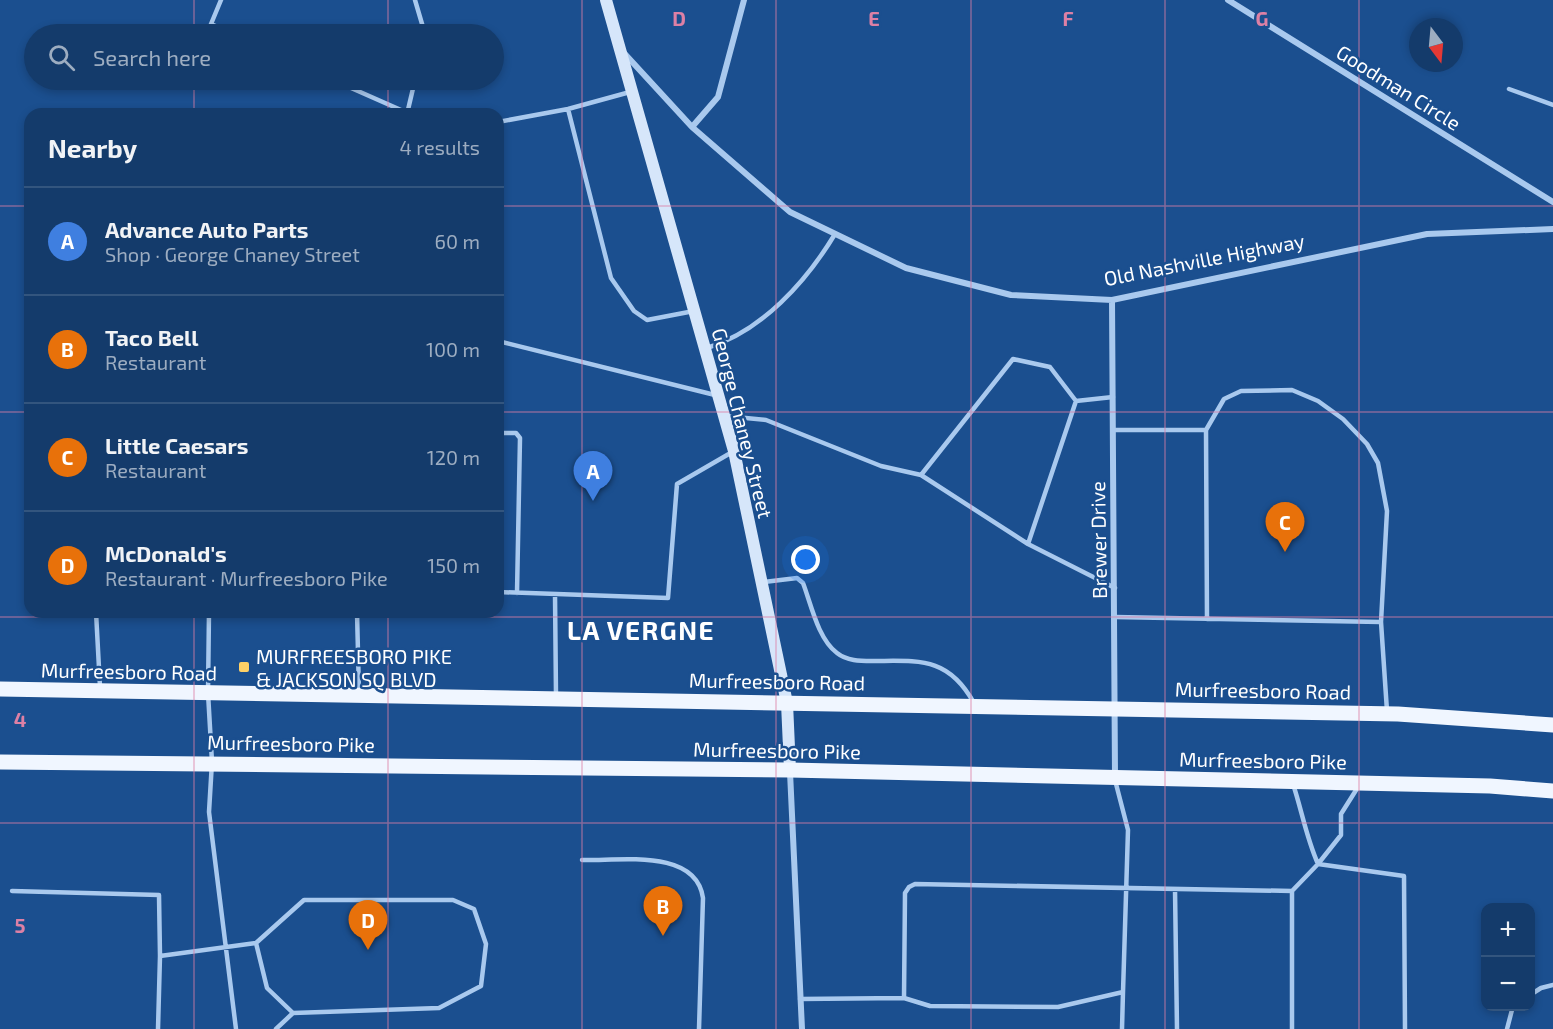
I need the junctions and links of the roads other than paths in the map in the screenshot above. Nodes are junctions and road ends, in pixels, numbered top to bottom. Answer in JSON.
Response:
{"nodes":[{"id":1,"x":222,"y":0,"type":"edge"},
{"id":2,"x":415,"y":0,"type":"edge"},
{"id":3,"x":606,"y":0,"type":"edge"},
{"id":4,"x":744,"y":0,"type":"edge"},
{"id":5,"x":1228,"y":0,"type":"edge"},
{"id":6,"x":211,"y":24,"type":"edge"},
{"id":7,"x":421,"y":24,"type":"edge"},
{"id":8,"x":619,"y":47,"type":"junction"},
{"id":9,"x":1509,"y":89,"type":"dead end"},
{"id":10,"x":355,"y":90,"type":"edge"},
{"id":11,"x":413,"y":90,"type":"edge"},
{"id":12,"x":630,"y":92,"type":"junction"},
{"id":13,"x":1553,"y":105,"type":"edge"},
{"id":14,"x":395,"y":108,"type":"edge"},
{"id":15,"x":409,"y":108,"type":"edge"},
{"id":16,"x":568,"y":109,"type":"junction"},
{"id":17,"x":504,"y":121,"type":"edge"},
{"id":18,"x":692,"y":127,"type":"junction"},
{"id":19,"x":1553,"y":202,"type":"edge"},
{"id":20,"x":1553,"y":229,"type":"edge"},
{"id":21,"x":835,"y":234,"type":"junction"},
{"id":22,"x":1112,"y":300,"type":"junction"},
{"id":23,"x":694,"y":312,"type":"junction"},
{"id":24,"x":504,"y":342,"type":"edge"},
{"id":25,"x":705,"y":349,"type":"junction"},
{"id":26,"x":718,"y":395,"type":"junction"},
{"id":27,"x":1113,"y":398,"type":"junction"},
{"id":28,"x":1076,"y":401,"type":"junction"},
{"id":29,"x":723,"y":416,"type":"junction"},
{"id":30,"x":1113,"y":430,"type":"junction"},
{"id":31,"x":1206,"y":430,"type":"junction"},
{"id":32,"x":504,"y":433,"type":"edge"},
{"id":33,"x":734,"y":451,"type":"junction"},
{"id":34,"x":921,"y":475,"type":"junction"},
{"id":35,"x":1028,"y":544,"type":"junction"},
{"id":36,"x":762,"y":583,"type":"junction"},
{"id":37,"x":1115,"y":588,"type":"junction"},
{"id":38,"x":504,"y":592,"type":"edge"},
{"id":39,"x":517,"y":593,"type":"junction"},
{"id":40,"x":555,"y":594,"type":"junction"},
{"id":41,"x":1115,"y":617,"type":"junction"},
{"id":42,"x":97,"y":618,"type":"edge"},
{"id":43,"x":209,"y":618,"type":"edge"},
{"id":44,"x":357,"y":618,"type":"edge"},
{"id":45,"x":1207,"y":619,"type":"junction"},
{"id":46,"x":1381,"y":622,"type":"junction"},
{"id":47,"x":0,"y":689,"type":"edge"},
{"id":48,"x":100,"y":691,"type":"junction"},
{"id":49,"x":208,"y":693,"type":"junction"},
{"id":50,"x":359,"y":695,"type":"junction"},
{"id":51,"x":556,"y":699,"type":"junction"},
{"id":52,"x":787,"y":703,"type":"junction"},
{"id":53,"x":975,"y":705,"type":"junction"},
{"id":54,"x":1115,"y":708,"type":"junction"},
{"id":55,"x":1388,"y":714,"type":"junction"},
{"id":56,"x":1553,"y":724,"type":"edge"},
{"id":57,"x":0,"y":762,"type":"edge"},
{"id":58,"x":212,"y":762,"type":"junction"},
{"id":59,"x":790,"y":770,"type":"junction"},
{"id":60,"x":1115,"y":780,"type":"junction"},
{"id":61,"x":1292,"y":781,"type":"junction"},
{"id":62,"x":1360,"y":783,"type":"junction"},
{"id":63,"x":1553,"y":791,"type":"edge"},
{"id":64,"x":582,"y":860,"type":"dead end"},
{"id":65,"x":1318,"y":864,"type":"junction"},
{"id":66,"x":1126,"y":888,"type":"junction"},
{"id":67,"x":1175,"y":889,"type":"junction"},
{"id":68,"x":12,"y":891,"type":"dead end"},
{"id":69,"x":1292,"y":891,"type":"junction"},
{"id":70,"x":256,"y":943,"type":"junction"},
{"id":71,"x":225,"y":947,"type":"junction"},
{"id":72,"x":160,"y":956,"type":"junction"},
{"id":73,"x":1553,"y":985,"type":"edge"},
{"id":74,"x":1123,"y":992,"type":"junction"},
{"id":75,"x":1535,"y":992,"type":"edge"},
{"id":76,"x":904,"y":998,"type":"junction"},
{"id":77,"x":800,"y":999,"type":"junction"},
{"id":78,"x":1512,"y":1011,"type":"edge"},
{"id":79,"x":292,"y":1013,"type":"junction"},
{"id":80,"x":158,"y":1029,"type":"edge"},
{"id":81,"x":236,"y":1029,"type":"edge"},
{"id":82,"x":276,"y":1029,"type":"edge"},
{"id":83,"x":699,"y":1029,"type":"edge"},
{"id":84,"x":802,"y":1029,"type":"edge"},
{"id":85,"x":1122,"y":1029,"type":"edge"},
{"id":86,"x":1177,"y":1029,"type":"edge"},
{"id":87,"x":1292,"y":1029,"type":"edge"},
{"id":88,"x":1405,"y":1029,"type":"edge"},
{"id":89,"x":1507,"y":1029,"type":"edge"}],
"edges":[{"from":1,"to":6,"type":"lane"},
{"from":2,"to":7,"type":"lane"},
{"from":3,"to":8,"type":"main road","name":"Old Nashville Highway"},
{"from":4,"to":18,"type":"street"},
{"from":5,"to":19,"type":"street","name":"Goodman Circle"},
{"from":8,"to":12,"type":"main road","name":"Old Nashville Highway"},
{"from":8,"to":18,"type":"street","name":"Old Nashville Highway"},
{"from":9,"to":13,"type":"lane"},
{"from":10,"to":14,"type":"lane"},
{"from":11,"to":15,"type":"lane"},
{"from":12,"to":16,"type":"lane"},
{"from":12,"to":23,"type":"main road","name":"George Chaney Street"},
{"from":16,"to":17,"type":"lane"},
{"from":16,"to":23,"type":"lane"},
{"from":18,"to":21,"type":"street","name":"Old Nashville Highway"},
{"from":20,"to":22,"type":"street","name":"Old Nashville Highway"},
{"from":21,"to":22,"type":"street","name":"Old Nashville Highway"},
{"from":21,"to":25,"type":"lane"},
{"from":22,"to":27,"type":"street","name":"Brewer Drive"},
{"from":23,"to":25,"type":"main road","name":"George Chaney Street"},
{"from":24,"to":26,"type":"lane"},
{"from":25,"to":26,"type":"main road","name":"George Chaney Street"},
{"from":26,"to":29,"type":"main road","name":"George Chaney Street"},
{"from":27,"to":28,"type":"lane"},
{"from":27,"to":30,"type":"street","name":"Brewer Drive"},
{"from":28,"to":34,"type":"lane"},
{"from":28,"to":35,"type":"lane"},
{"from":29,"to":33,"type":"main road","name":"George Chaney Street"},
{"from":29,"to":34,"type":"lane"},
{"from":30,"to":31,"type":"lane"},
{"from":30,"to":37,"type":"street","name":"Brewer Drive"},
{"from":31,"to":45,"type":"lane"},
{"from":31,"to":46,"type":"lane"},
{"from":32,"to":39,"type":"lane"},
{"from":33,"to":36,"type":"main road","name":"George Chaney Street"},
{"from":33,"to":40,"type":"lane"},
{"from":34,"to":35,"type":"lane"},
{"from":35,"to":37,"type":"lane"},
{"from":36,"to":52,"type":"main road","name":"George Chaney Street"},
{"from":36,"to":53,"type":"lane"},
{"from":37,"to":41,"type":"street","name":"Brewer Drive"},
{"from":38,"to":39,"type":"lane"},
{"from":39,"to":40,"type":"lane"},
{"from":40,"to":51,"type":"lane"},
{"from":41,"to":45,"type":"lane"},
{"from":41,"to":54,"type":"street","name":"Brewer Drive"},
{"from":42,"to":48,"type":"lane"},
{"from":43,"to":49,"type":"lane"},
{"from":44,"to":50,"type":"lane"},
{"from":45,"to":46,"type":"lane"},
{"from":46,"to":55,"type":"lane"},
{"from":47,"to":48,"type":"main road","name":"Murfreesboro Road"},
{"from":48,"to":49,"type":"main road","name":"Murfreesboro Road"},
{"from":49,"to":50,"type":"main road","name":"Murfreesboro Road"},
{"from":49,"to":58,"type":"lane"},
{"from":50,"to":51,"type":"main road","name":"Murfreesboro Road"},
{"from":51,"to":52,"type":"main road","name":"Murfreesboro Road"},
{"from":52,"to":53,"type":"main road","name":"Murfreesboro Road"},
{"from":52,"to":59,"type":"main road","name":"George Chaney Street"},
{"from":53,"to":54,"type":"main road","name":"Murfreesboro Road"},
{"from":54,"to":55,"type":"main road","name":"Murfreesboro Road"},
{"from":54,"to":60,"type":"street","name":"Brewer Drive"},
{"from":55,"to":56,"type":"main road","name":"Murfreesboro Road"},
{"from":57,"to":58,"type":"main road","name":"Murfreesboro Pike"},
{"from":58,"to":59,"type":"main road","name":"Murfreesboro Pike"},
{"from":58,"to":71,"type":"lane"},
{"from":59,"to":60,"type":"main road","name":"Murfreesboro Pike"},
{"from":59,"to":77,"type":"street"},
{"from":60,"to":61,"type":"main road","name":"Murfreesboro Pike"},
{"from":60,"to":66,"type":"lane"},
{"from":61,"to":62,"type":"main road","name":"Murfreesboro Pike"},
{"from":61,"to":65,"type":"lane"},
{"from":62,"to":63,"type":"main road","name":"Murfreesboro Pike"},
{"from":62,"to":65,"type":"lane"},
{"from":64,"to":83,"type":"lane"},
{"from":65,"to":69,"type":"lane"},
{"from":65,"to":88,"type":"lane"},
{"from":66,"to":67,"type":"lane"},
{"from":66,"to":74,"type":"lane"},
{"from":66,"to":76,"type":"lane"},
{"from":67,"to":69,"type":"lane"},
{"from":67,"to":86,"type":"lane"},
{"from":68,"to":72,"type":"lane"},
{"from":69,"to":87,"type":"lane"},
{"from":70,"to":71,"type":"lane"},
{"from":70,"to":79,"type":"lane"},
{"from":70,"to":79,"type":"lane"},
{"from":71,"to":72,"type":"lane"},
{"from":71,"to":81,"type":"lane"},
{"from":72,"to":80,"type":"lane"},
{"from":73,"to":75,"type":"lane"},
{"from":74,"to":76,"type":"lane"},
{"from":74,"to":85,"type":"lane"},
{"from":76,"to":77,"type":"lane"},
{"from":77,"to":84,"type":"street"},
{"from":78,"to":89,"type":"lane"},
{"from":79,"to":82,"type":"lane"}]}
